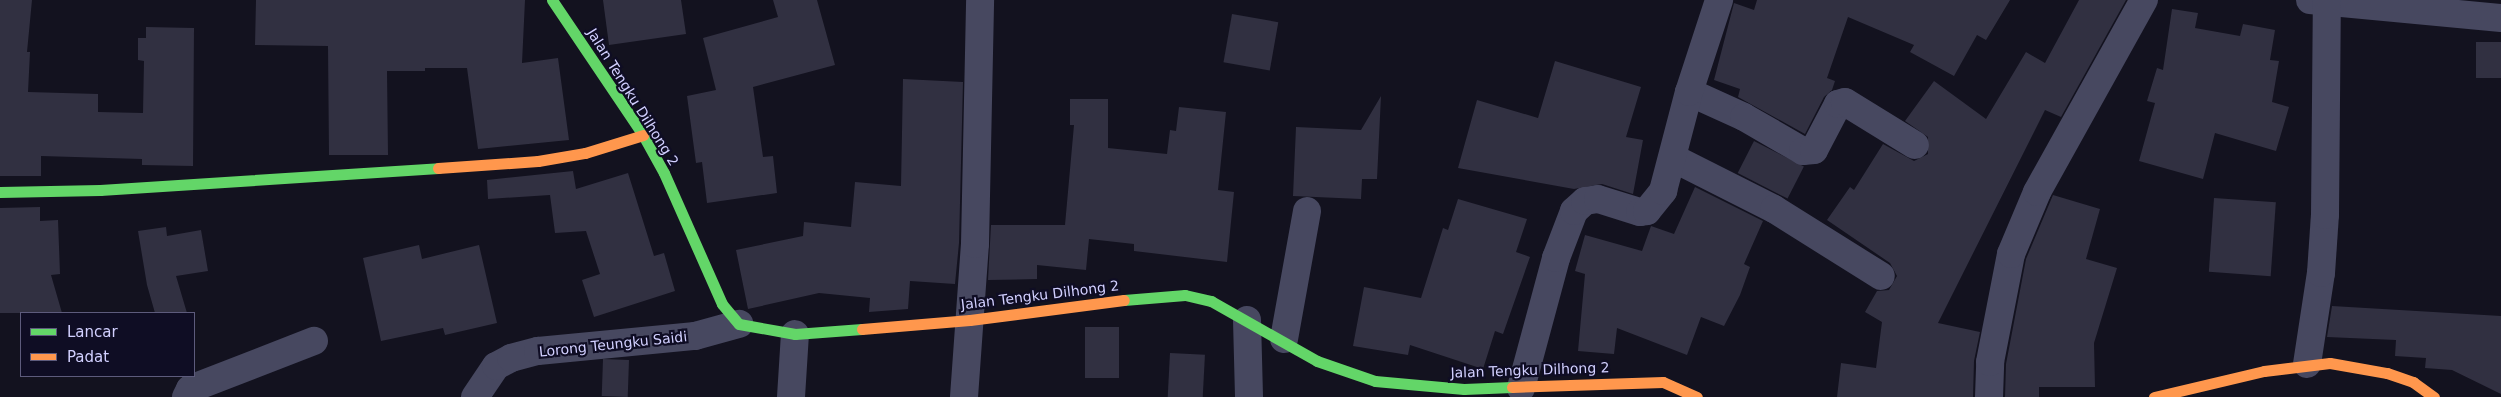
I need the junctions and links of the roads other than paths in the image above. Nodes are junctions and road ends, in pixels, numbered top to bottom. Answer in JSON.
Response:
{"nodes":[{"id":1,"x":552,"y":0,"type":"edge"},
{"id":2,"x":980,"y":0,"type":"edge"},
{"id":3,"x":1719,"y":0,"type":"edge"},
{"id":4,"x":2144,"y":0,"type":"edge"},
{"id":5,"x":2319,"y":1,"type":"edge"},
{"id":6,"x":2501,"y":18,"type":"edge"},
{"id":7,"x":1689,"y":92,"type":"junction"},
{"id":8,"x":642,"y":135,"type":"junction"},
{"id":9,"x":1915,"y":145,"type":"dead end"},
{"id":10,"x":1673,"y":158,"type":"junction"},
{"id":11,"x":0,"y":192,"type":"edge"},
{"id":12,"x":1306,"y":211,"type":"dead end"},
{"id":13,"x":1882,"y":276,"type":"dead end"},
{"id":14,"x":970,"y":320,"type":"junction"},
{"id":15,"x":1247,"y":320,"type":"junction"},
{"id":16,"x":739,"y":324,"type":"junction"},
{"id":17,"x":795,"y":334,"type":"junction"},
{"id":18,"x":1284,"y":340,"type":"junction"},
{"id":19,"x":314,"y":341,"type":"dead end"},
{"id":20,"x":2307,"y":364,"type":"junction"},
{"id":21,"x":1531,"y":391,"type":"edge"},
{"id":22,"x":186,"y":397,"type":"edge"},
{"id":23,"x":475,"y":397,"type":"edge"},
{"id":24,"x":791,"y":397,"type":"edge"},
{"id":25,"x":964,"y":397,"type":"edge"},
{"id":26,"x":1249,"y":397,"type":"edge"},
{"id":27,"x":1697,"y":397,"type":"edge"},
{"id":28,"x":1990,"y":397,"type":"edge"},
{"id":29,"x":2154,"y":397,"type":"edge"},
{"id":30,"x":2434,"y":397,"type":"edge"}],
"edges":[{"from":1,"to":8,"type":"street","name":"Jalan Tengku Dilhong 2"},
{"from":2,"to":14,"type":"street"},
{"from":3,"to":7,"type":"street"},
{"from":4,"to":28,"type":"street"},
{"from":5,"to":6,"type":"street"},
{"from":5,"to":20,"type":"street"},
{"from":7,"to":9,"type":"street"},
{"from":7,"to":10,"type":"street"},
{"from":8,"to":11,"type":"street"},
{"from":8,"to":16,"type":"street","name":"Jalan Tengku Dilhong 2"},
{"from":10,"to":13,"type":"street"},
{"from":10,"to":21,"type":"street"},
{"from":12,"to":18,"type":"street"},
{"from":14,"to":15,"type":"street","name":"Jalan Tengku Dilhong 2"},
{"from":14,"to":17,"type":"street","name":"Jalan Tengku Dilhong 2"},
{"from":14,"to":25,"type":"street"},
{"from":15,"to":18,"type":"street","name":"Jalan Tengku Dilhong 2"},
{"from":15,"to":26,"type":"street"},
{"from":16,"to":17,"type":"street","name":"Jalan Tengku Dilhong 2"},
{"from":16,"to":23,"type":"street","name":"Lorong Teungku Saidi"},
{"from":17,"to":24,"type":"street"},
{"from":18,"to":21,"type":"street","name":"Jalan Tengku Dilhong 2"},
{"from":19,"to":22,"type":"street"},
{"from":20,"to":29,"type":"street"},
{"from":20,"to":30,"type":"street"},
{"from":21,"to":27,"type":"street","name":"Jalan Tengku Dilhong 2"}]}
